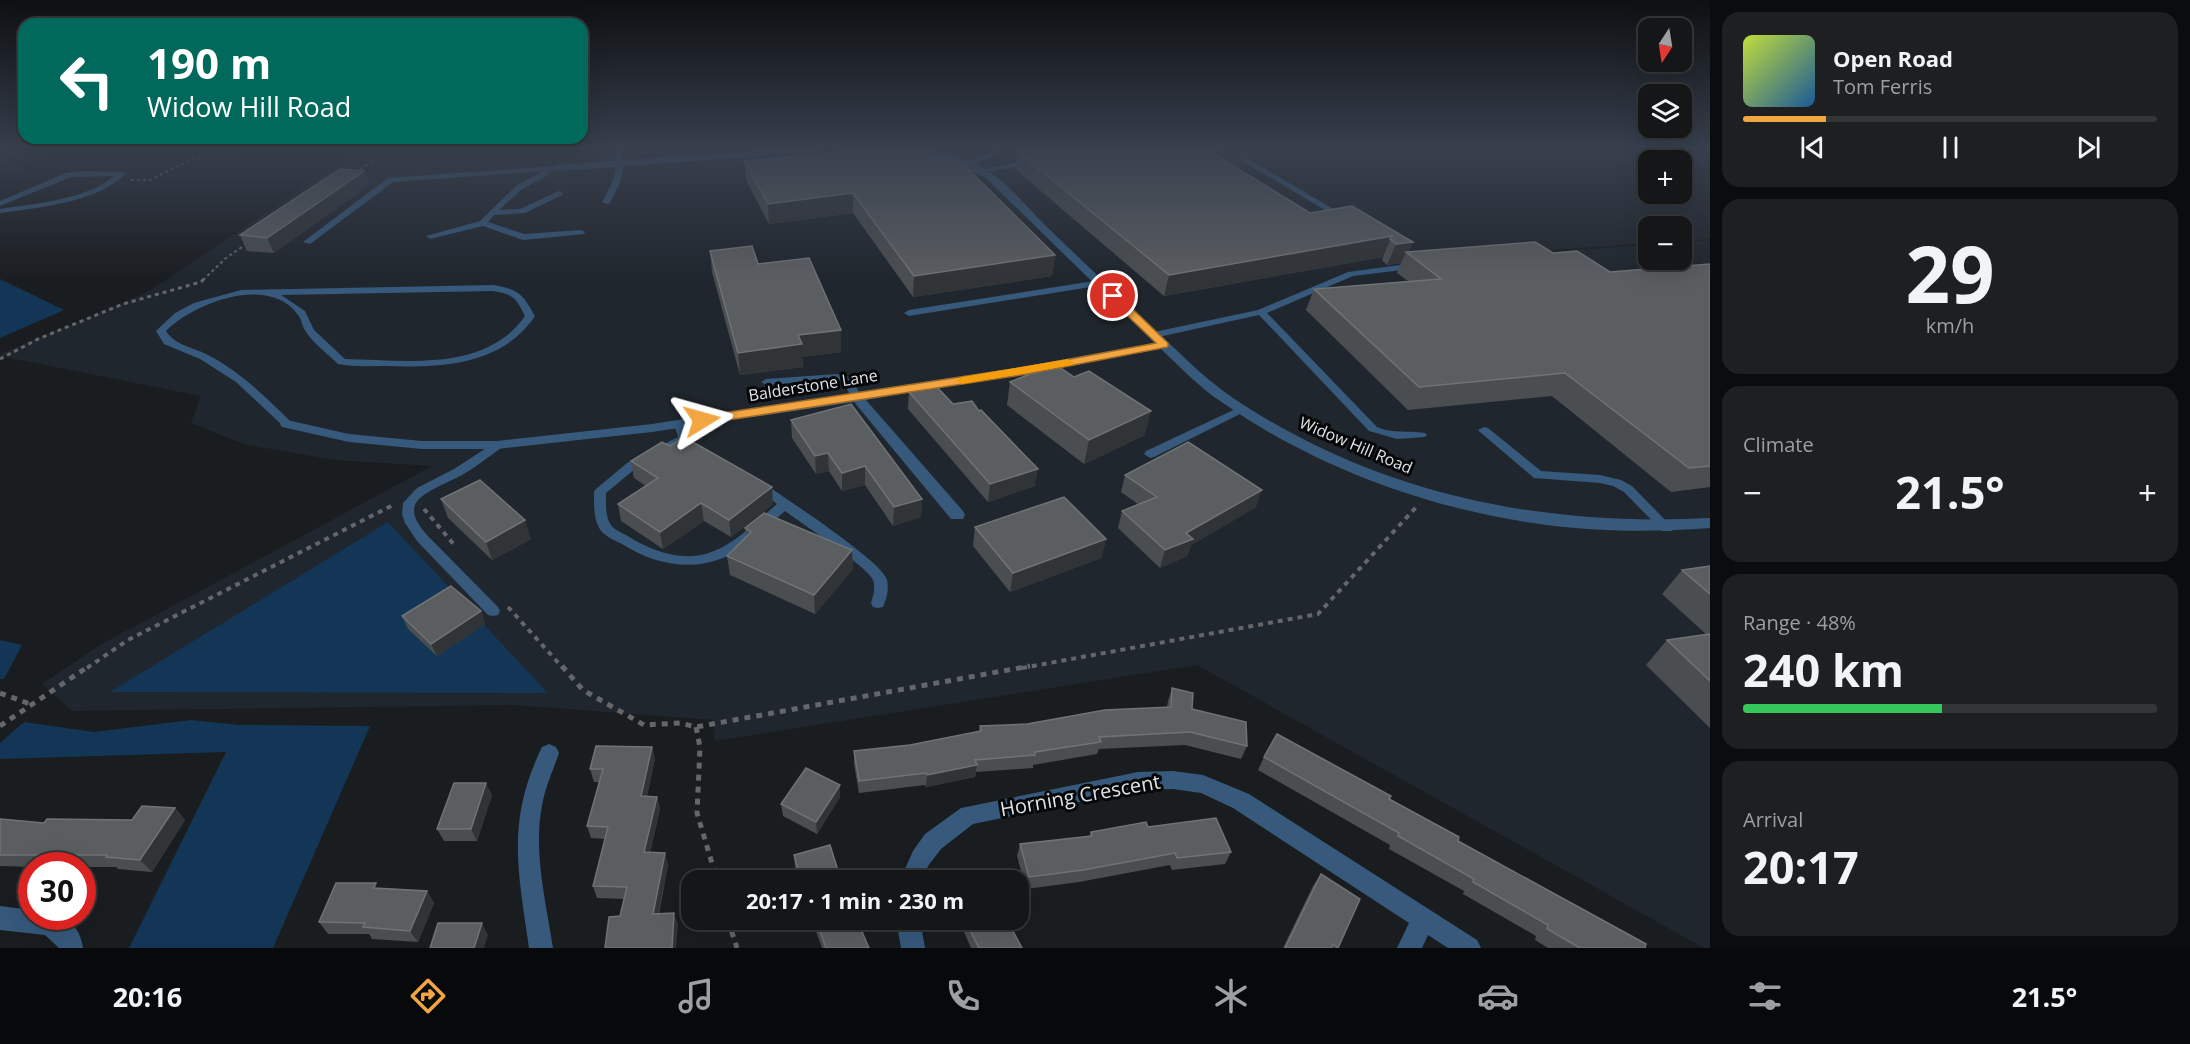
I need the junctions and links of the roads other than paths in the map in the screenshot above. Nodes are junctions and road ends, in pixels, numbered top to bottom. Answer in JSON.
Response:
{"nodes":[{"id":1,"x":30,"y":191,"type":"edge"},
{"id":2,"x":90,"y":191,"type":"edge"},
{"id":3,"x":376,"y":191,"type":"edge"},
{"id":4,"x":512,"y":191,"type":"edge"},
{"id":5,"x":612,"y":191,"type":"edge"},
{"id":6,"x":1005,"y":191,"type":"edge"},
{"id":7,"x":1299,"y":191,"type":"edge"},
{"id":8,"x":559,"y":193,"type":"dead end"},
{"id":9,"x":606,"y":202,"type":"dead end"},
{"id":10,"x":0,"y":204,"type":"edge"},
{"id":11,"x":0,"y":211,"type":"edge"},
{"id":12,"x":492,"y":213,"type":"junction"},
{"id":13,"x":1346,"y":219,"type":"edge"},
{"id":14,"x":483,"y":223,"type":"junction"},
{"id":15,"x":581,"y":231,"type":"dead end"},
{"id":16,"x":430,"y":236,"type":"dead end"},
{"id":17,"x":307,"y":242,"type":"dead end"},
{"id":18,"x":1411,"y":256,"type":"edge"},
{"id":19,"x":1100,"y":283,"type":"junction"},
{"id":20,"x":268,"y":292,"type":"junction"},
{"id":21,"x":1261,"y":312,"type":"junction"},
{"id":22,"x":909,"y":314,"type":"dead end"},
{"id":23,"x":1159,"y":340,"type":"junction"},
{"id":24,"x":766,"y":382,"type":"dead end"},
{"id":25,"x":857,"y":397,"type":"junction"},
{"id":26,"x":1242,"y":409,"type":"junction"},
{"id":27,"x":287,"y":424,"type":"joint"},
{"id":28,"x":680,"y":424,"type":"junction"},
{"id":29,"x":1484,"y":430,"type":"dead end"},
{"id":30,"x":1421,"y":435,"type":"dead end"},
{"id":31,"x":497,"y":445,"type":"junction"},
{"id":32,"x":1150,"y":454,"type":"dead end"},
{"id":33,"x":749,"y":479,"type":"edge"},
{"id":34,"x":785,"y":504,"type":"junction"},
{"id":35,"x":957,"y":515,"type":"dead end"},
{"id":36,"x":1710,"y":523,"type":"edge"},
{"id":37,"x":1667,"y":528,"type":"junction"},
{"id":38,"x":878,"y":603,"type":"dead end"},
{"id":39,"x":493,"y":611,"type":"dead end"},
{"id":40,"x":549,"y":753,"type":"dead end"},
{"id":41,"x":916,"y":870,"type":"edge"},
{"id":42,"x":0,"y":918,"type":"edge"},
{"id":43,"x":1424,"y":919,"type":"junction"},
{"id":44,"x":910,"y":930,"type":"edge"},
{"id":45,"x":71,"y":948,"type":"edge"},
{"id":46,"x":542,"y":948,"type":"edge"},
{"id":47,"x":913,"y":948,"type":"edge"},
{"id":48,"x":1409,"y":948,"type":"edge"},
{"id":49,"x":1469,"y":948,"type":"edge"}],
"edges":[{"from":1,"to":10,"type":"lane"},
{"from":2,"to":11,"type":"lane"},
{"from":3,"to":17,"type":"lane"},
{"from":4,"to":12,"type":"lane"},
{"from":5,"to":9,"type":"lane"},
{"from":6,"to":19,"type":"street","name":"Widow Hill Road"},
{"from":7,"to":13,"type":"lane"},
{"from":8,"to":12,"type":"lane"},
{"from":12,"to":14,"type":"lane"},
{"from":14,"to":15,"type":"lane"},
{"from":14,"to":16,"type":"lane"},
{"from":18,"to":21,"type":"lane"},
{"from":19,"to":22,"type":"lane"},
{"from":19,"to":23,"type":"street","name":"Widow Hill Road"},
{"from":20,"to":20,"type":"lane"},
{"from":20,"to":27,"type":"lane"},
{"from":21,"to":23,"type":"lane"},
{"from":21,"to":30,"type":"lane"},
{"from":23,"to":25,"type":"street","name":"Balderstone Lane"},
{"from":23,"to":26,"type":"street","name":"Widow Hill Road"},
{"from":24,"to":25,"type":"lane"},
{"from":25,"to":28,"type":"street","name":"Balderstone Lane"},
{"from":25,"to":35,"type":"street"},
{"from":26,"to":32,"type":"lane"},
{"from":26,"to":37,"type":"street","name":"Widow Hill Road"},
{"from":27,"to":31,"type":"street","name":"Balderstone Lane"},
{"from":28,"to":31,"type":"street","name":"Balderstone Lane"},
{"from":28,"to":34,"type":"lane"},
{"from":29,"to":37,"type":"lane"},
{"from":31,"to":39,"type":"lane"},
{"from":33,"to":34,"type":"lane"},
{"from":34,"to":38,"type":"lane"},
{"from":36,"to":37,"type":"street","name":"Widow Hill Road"},
{"from":40,"to":46,"type":"street"},
{"from":41,"to":43,"type":"street","name":"Horning Crescent"},
{"from":42,"to":45,"type":"street"},
{"from":43,"to":48,"type":"street"},
{"from":43,"to":49,"type":"street","name":"Horning Crescent"},
{"from":44,"to":47,"type":"street"}]}
